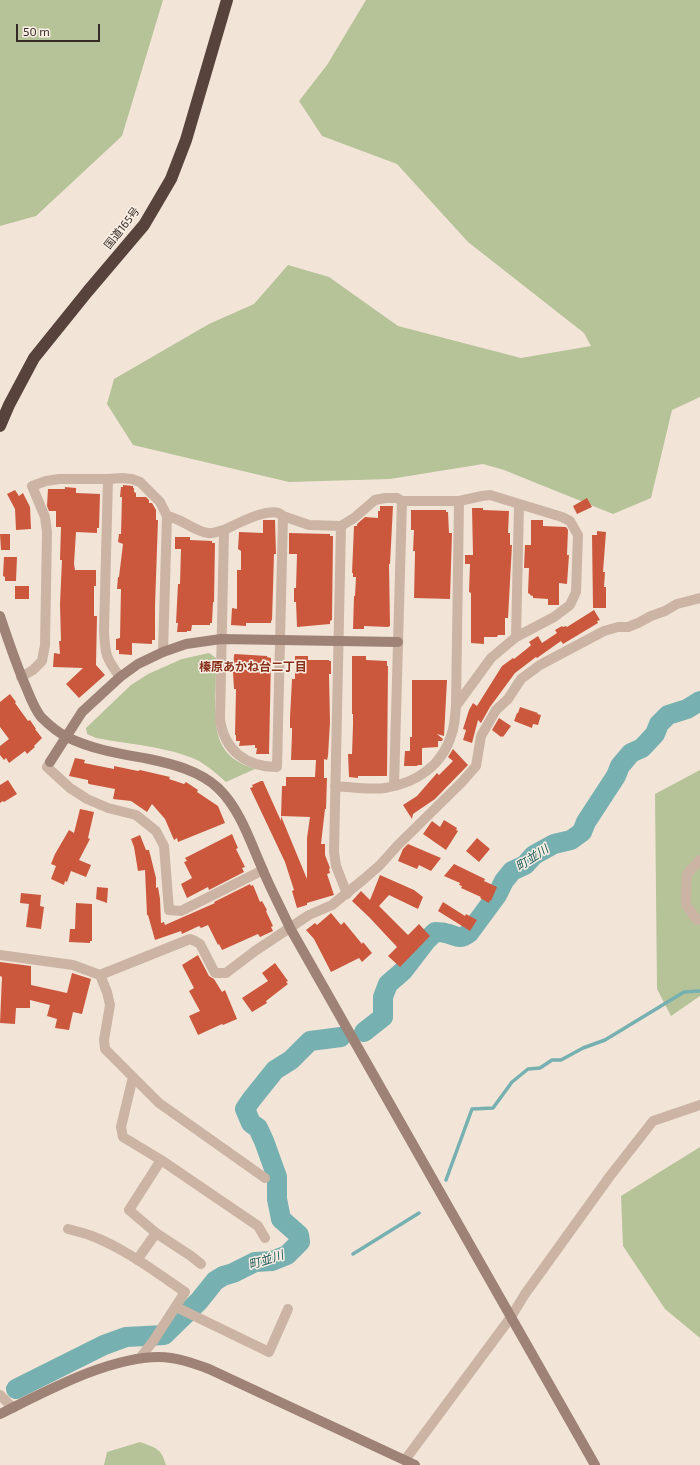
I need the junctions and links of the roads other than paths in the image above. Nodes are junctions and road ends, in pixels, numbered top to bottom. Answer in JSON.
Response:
{"nodes":[{"id":1,"x":227,"y":0,"type":"edge"},
{"id":2,"x":0,"y":426,"type":"edge"},
{"id":3,"x":108,"y":479,"type":"junction"},
{"id":4,"x":402,"y":501,"type":"junction"},
{"id":5,"x":459,"y":501,"type":"junction"},
{"id":6,"x":519,"y":505,"type":"junction"},
{"id":7,"x":167,"y":516,"type":"junction"},
{"id":8,"x":283,"y":516,"type":"junction"},
{"id":9,"x":341,"y":526,"type":"junction"},
{"id":10,"x":224,"y":530,"type":"junction"},
{"id":11,"x":700,"y":598,"type":"edge"},
{"id":12,"x":0,"y":616,"type":"edge"},
{"id":13,"x":516,"y":637,"type":"junction"},
{"id":14,"x":221,"y":639,"type":"junction"},
{"id":15,"x":280,"y":640,"type":"junction"},
{"id":16,"x":339,"y":641,"type":"junction"},
{"id":17,"x":398,"y":642,"type":"junction"},
{"id":18,"x":163,"y":652,"type":"junction"},
{"id":19,"x":21,"y":677,"type":"junction"},
{"id":20,"x":120,"y":677,"type":"junction"},
{"id":21,"x":456,"y":706,"type":"junction"},
{"id":22,"x":66,"y":737,"type":"junction"},
{"id":23,"x":335,"y":786,"type":"junction"},
{"id":24,"x":394,"y":786,"type":"junction"},
{"id":25,"x":700,"y":860,"type":"edge"},
{"id":26,"x":263,"y":870,"type":"junction"},
{"id":27,"x":347,"y":894,"type":"junction"},
{"id":28,"x":700,"y":919,"type":"edge"},
{"id":29,"x":290,"y":928,"type":"junction"},
{"id":30,"x":0,"y":955,"type":"edge"},
{"id":31,"x":100,"y":975,"type":"junction"},
{"id":32,"x":133,"y":1077,"type":"junction"},
{"id":33,"x":700,"y":1105,"type":"edge"},
{"id":34,"x":161,"y":1160,"type":"junction"},
{"id":35,"x":265,"y":1178,"type":"dead end"},
{"id":36,"x":68,"y":1229,"type":"dead end"},
{"id":37,"x":156,"y":1233,"type":"junction"},
{"id":38,"x":265,"y":1238,"type":"dead end"},
{"id":39,"x":137,"y":1260,"type":"junction"},
{"id":40,"x":201,"y":1264,"type":"dead end"},
{"id":41,"x":176,"y":1307,"type":"junction"},
{"id":42,"x":288,"y":1309,"type":"dead end"},
{"id":43,"x":511,"y":1317,"type":"junction"},
{"id":44,"x":140,"y":1358,"type":"junction"},
{"id":45,"x":0,"y":1395,"type":"edge"},
{"id":46,"x":13,"y":1408,"type":"junction"},
{"id":47,"x":0,"y":1414,"type":"edge"},
{"id":48,"x":405,"y":1460,"type":"junction"},
{"id":49,"x":415,"y":1465,"type":"edge"},
{"id":50,"x":594,"y":1465,"type":"edge"}],
"edges":[{"from":1,"to":2,"type":"highway","name":"国道165号"},
{"from":3,"to":7,"type":"street"},
{"from":3,"to":19,"type":"street"},
{"from":3,"to":20,"type":"street"},
{"from":4,"to":5,"type":"street"},
{"from":4,"to":9,"type":"street"},
{"from":4,"to":17,"type":"street"},
{"from":5,"to":6,"type":"street"},
{"from":5,"to":21,"type":"street"},
{"from":6,"to":13,"type":"street"},
{"from":6,"to":13,"type":"street"},
{"from":7,"to":10,"type":"street"},
{"from":7,"to":18,"type":"street"},
{"from":8,"to":9,"type":"street"},
{"from":8,"to":10,"type":"street"},
{"from":8,"to":15,"type":"street"},
{"from":9,"to":16,"type":"street"},
{"from":10,"to":14,"type":"street"},
{"from":11,"to":27,"type":"street"},
{"from":12,"to":19,"type":"street"},
{"from":13,"to":21,"type":"street"},
{"from":14,"to":15,"type":"street"},
{"from":14,"to":15,"type":"street"},
{"from":14,"to":18,"type":"street"},
{"from":15,"to":16,"type":"street"},
{"from":16,"to":17,"type":"street"},
{"from":16,"to":23,"type":"street"},
{"from":17,"to":24,"type":"street"},
{"from":18,"to":20,"type":"street"},
{"from":19,"to":22,"type":"street"},
{"from":20,"to":22,"type":"street"},
{"from":21,"to":24,"type":"street"},
{"from":22,"to":26,"type":"street"},
{"from":22,"to":26,"type":"street"},
{"from":23,"to":24,"type":"street"},
{"from":23,"to":27,"type":"street"},
{"from":25,"to":28,"type":"street"},
{"from":26,"to":29,"type":"street"},
{"from":27,"to":29,"type":"street"},
{"from":29,"to":31,"type":"street"},
{"from":29,"to":43,"type":"street"},
{"from":30,"to":31,"type":"street"},
{"from":31,"to":32,"type":"street"},
{"from":32,"to":34,"type":"street"},
{"from":32,"to":35,"type":"street"},
{"from":33,"to":43,"type":"street"},
{"from":34,"to":37,"type":"street"},
{"from":34,"to":38,"type":"street"},
{"from":36,"to":39,"type":"street"},
{"from":37,"to":39,"type":"street"},
{"from":37,"to":40,"type":"street"},
{"from":39,"to":41,"type":"street"},
{"from":41,"to":42,"type":"street"},
{"from":41,"to":44,"type":"street"},
{"from":43,"to":48,"type":"street"},
{"from":43,"to":50,"type":"street"},
{"from":44,"to":46,"type":"street"},
{"from":44,"to":48,"type":"street"},
{"from":45,"to":46,"type":"street"},
{"from":46,"to":47,"type":"street"},
{"from":48,"to":49,"type":"street"}]}
